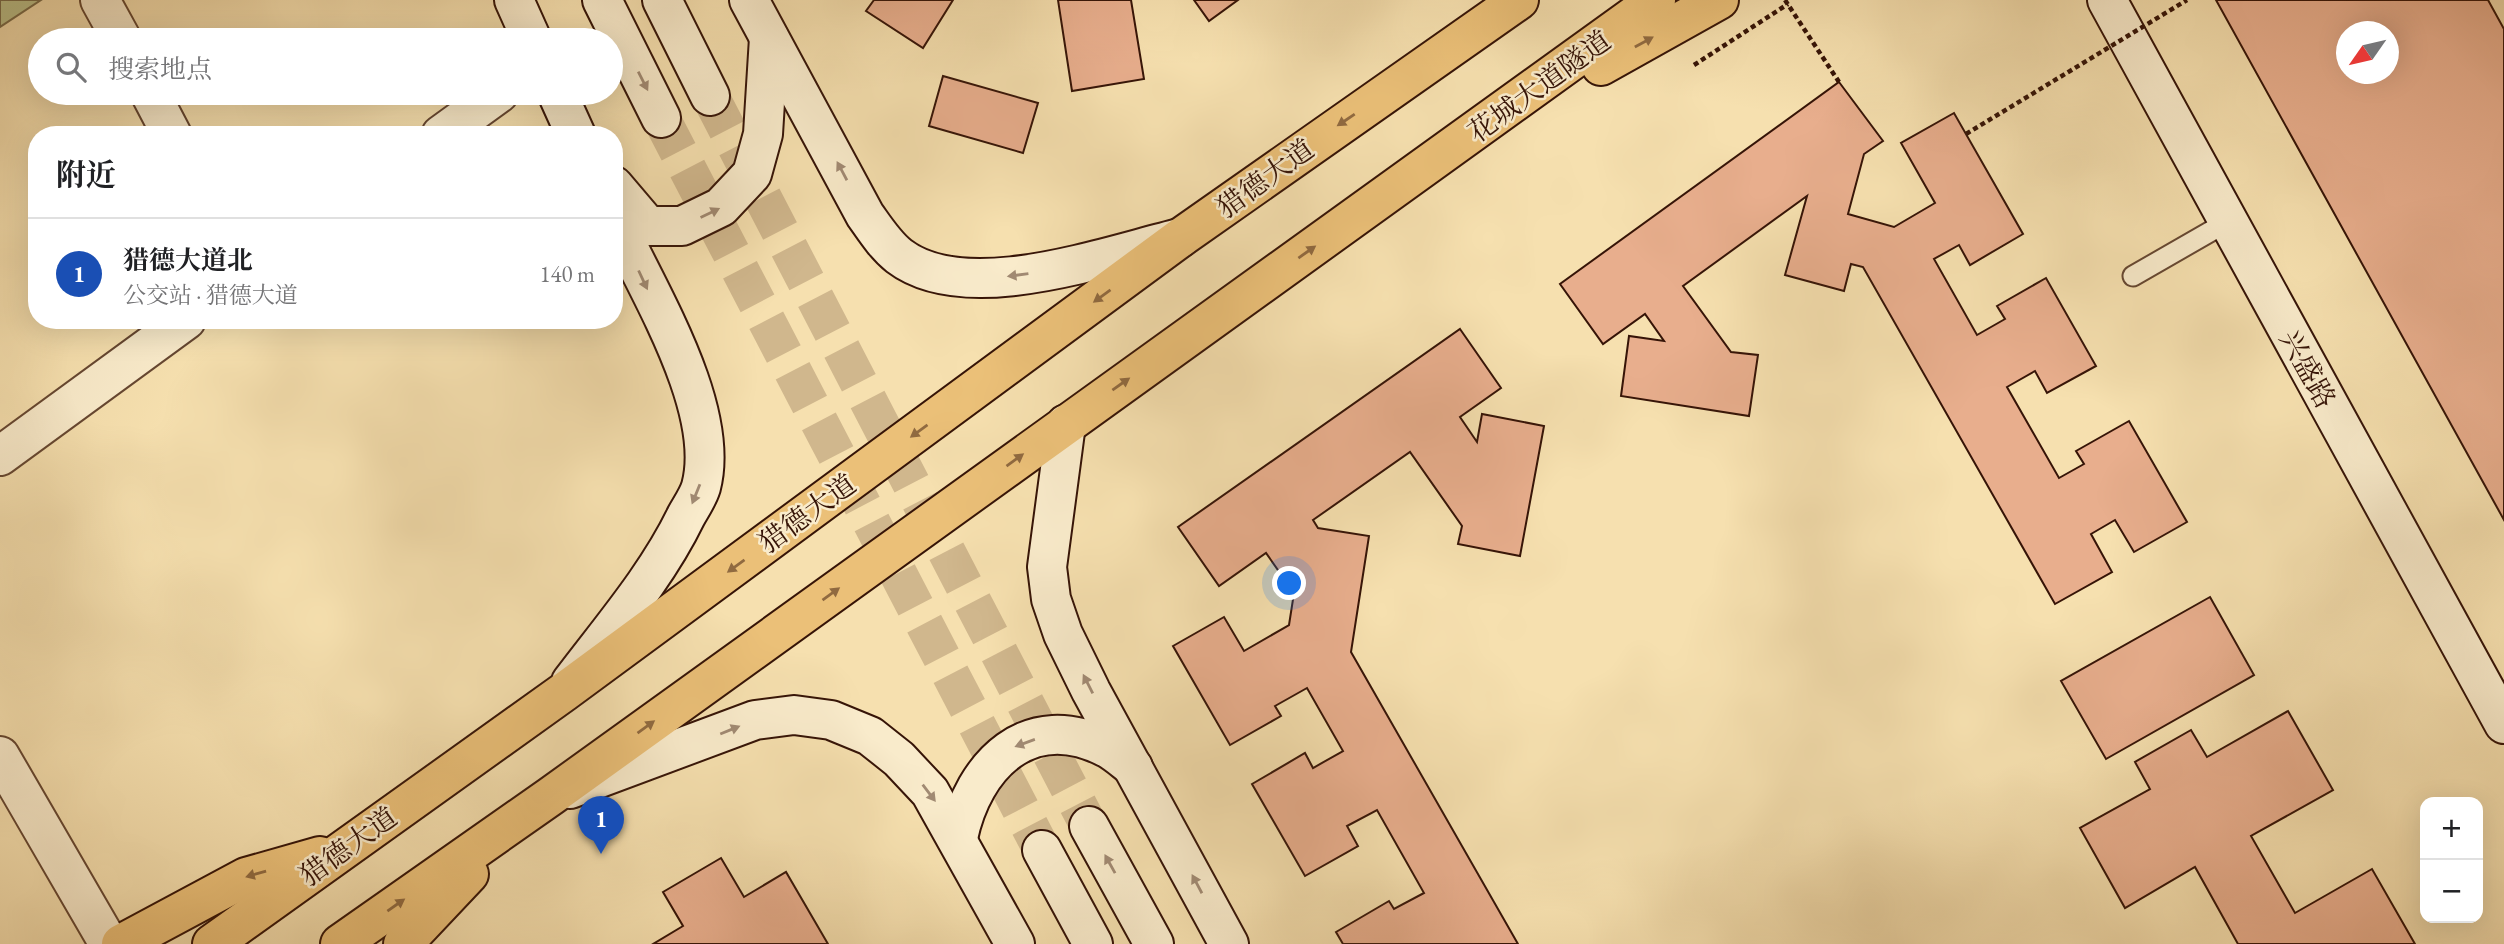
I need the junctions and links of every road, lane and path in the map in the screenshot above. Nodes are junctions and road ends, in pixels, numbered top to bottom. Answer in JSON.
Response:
{"nodes":[{"id":1,"x":100,"y":0,"type":"edge"},
{"id":2,"x":514,"y":0,"type":"edge"},
{"id":3,"x":602,"y":0,"type":"edge"},
{"id":4,"x":662,"y":0,"type":"edge"},
{"id":5,"x":749,"y":0,"type":"edge"},
{"id":6,"x":1481,"y":0,"type":"edge"},
{"id":7,"x":1519,"y":0,"type":"edge"},
{"id":8,"x":1657,"y":0,"type":"edge"},
{"id":9,"x":1719,"y":0,"type":"edge"},
{"id":10,"x":2187,"y":0,"type":"edge"},
{"id":11,"x":1787,"y":2,"type":"edge"},
{"id":12,"x":2107,"y":5,"type":"edge"},
{"id":13,"x":115,"y":28,"type":"edge"},
{"id":14,"x":527,"y":28,"type":"edge"},
{"id":15,"x":616,"y":28,"type":"edge"},
{"id":16,"x":769,"y":38,"type":"junction"},
{"id":17,"x":623,"y":42,"type":"edge"},
{"id":18,"x":1694,"y":65,"type":"dead end"},
{"id":19,"x":1403,"y":82,"type":"junction"},
{"id":20,"x":1839,"y":82,"type":"dead end"},
{"id":21,"x":710,"y":96,"type":"tunnel mouth"},
{"id":22,"x":156,"y":105,"type":"edge"},
{"id":23,"x":482,"y":105,"type":"edge"},
{"id":24,"x":562,"y":105,"type":"edge"},
{"id":25,"x":661,"y":118,"type":"tunnel mouth"},
{"id":26,"x":167,"y":126,"type":"edge"},
{"id":27,"x":453,"y":126,"type":"edge"},
{"id":28,"x":572,"y":126,"type":"edge"},
{"id":29,"x":1966,"y":134,"type":"dead end"},
{"id":30,"x":1456,"y":147,"type":"junction"},
{"id":31,"x":623,"y":197,"type":"edge"},
{"id":32,"x":2227,"y":222,"type":"junction"},
{"id":33,"x":623,"y":237,"type":"edge"},
{"id":34,"x":1180,"y":238,"type":"junction"},
{"id":35,"x":2133,"y":276,"type":"dead end"},
{"id":36,"x":174,"y":329,"type":"edge"},
{"id":37,"x":1066,"y":424,"type":"junction"},
{"id":38,"x":0,"y":456,"type":"edge"},
{"id":39,"x":564,"y":692,"type":"junction"},
{"id":40,"x":2504,"y":724,"type":"edge"},
{"id":41,"x":0,"y":756,"type":"edge"},
{"id":42,"x":1133,"y":767,"type":"junction"},
{"id":43,"x":551,"y":796,"type":"junction"},
{"id":44,"x":1089,"y":826,"type":"tunnel mouth"},
{"id":45,"x":958,"y":838,"type":"junction"},
{"id":46,"x":346,"y":849,"type":"junction"},
{"id":47,"x":1042,"y":850,"type":"tunnel mouth"},
{"id":48,"x":109,"y":944,"type":"edge"},
{"id":49,"x":121,"y":944,"type":"edge"},
{"id":50,"x":212,"y":944,"type":"edge"},
{"id":51,"x":340,"y":944,"type":"edge"},
{"id":52,"x":403,"y":944,"type":"edge"},
{"id":53,"x":1015,"y":944,"type":"edge"},
{"id":54,"x":1093,"y":944,"type":"edge"},
{"id":55,"x":1154,"y":944,"type":"edge"},
{"id":56,"x":1229,"y":944,"type":"edge"}],
"edges":[{"from":1,"to":13,"type":"main road"},
{"from":2,"to":14,"type":"main road"},
{"from":3,"to":15,"type":"main road","one_way":true},
{"from":4,"to":21,"type":"main road"},
{"from":5,"to":16,"type":"main road"},
{"from":6,"to":19,"type":"highway"},
{"from":7,"to":19,"type":"highway"},
{"from":8,"to":30,"type":"highway","name":"花城大道隧道"},
{"from":30,"to":9,"type":"highway","one_way":true},
{"from":10,"to":29,"type":"path","bridge":true},
{"from":11,"to":18,"type":"path"},
{"from":11,"to":20,"type":"path"},
{"from":12,"to":32,"type":"main road","name":"兴盛路"},
{"from":31,"to":16,"type":"main road","one_way":true},
{"from":34,"to":16,"type":"main road","one_way":true},
{"from":17,"to":25,"type":"main road","one_way":true},
{"from":19,"to":34,"type":"highway","name":"猎德大道","one_way":true},
{"from":22,"to":26,"type":"main road"},
{"from":23,"to":27,"type":"main road"},
{"from":24,"to":28,"type":"main road"},
{"from":37,"to":30,"type":"highway","one_way":true},
{"from":32,"to":35,"type":"lane"},
{"from":32,"to":40,"type":"main road","name":"兴盛路"},
{"from":33,"to":39,"type":"main road","one_way":true},
{"from":34,"to":39,"type":"highway","name":"猎德大道","one_way":true},
{"from":36,"to":38,"type":"main road"},
{"from":42,"to":37,"type":"main road","one_way":true},
{"from":43,"to":37,"type":"highway","one_way":true},
{"from":39,"to":46,"type":"highway","name":"猎德大道"},
{"from":41,"to":48,"type":"main road"},
{"from":42,"to":45,"type":"main road","one_way":true},
{"from":56,"to":42,"type":"main road","one_way":true},
{"from":43,"to":45,"type":"main road","one_way":true},
{"from":51,"to":43,"type":"highway","one_way":true},
{"from":43,"to":52,"type":"highway"},
{"from":55,"to":44,"type":"main road","one_way":true},
{"from":45,"to":53,"type":"main road"},
{"from":46,"to":49,"type":"highway","one_way":true},
{"from":46,"to":50,"type":"highway","name":"猎德大道"},
{"from":47,"to":54,"type":"main road"}]}
